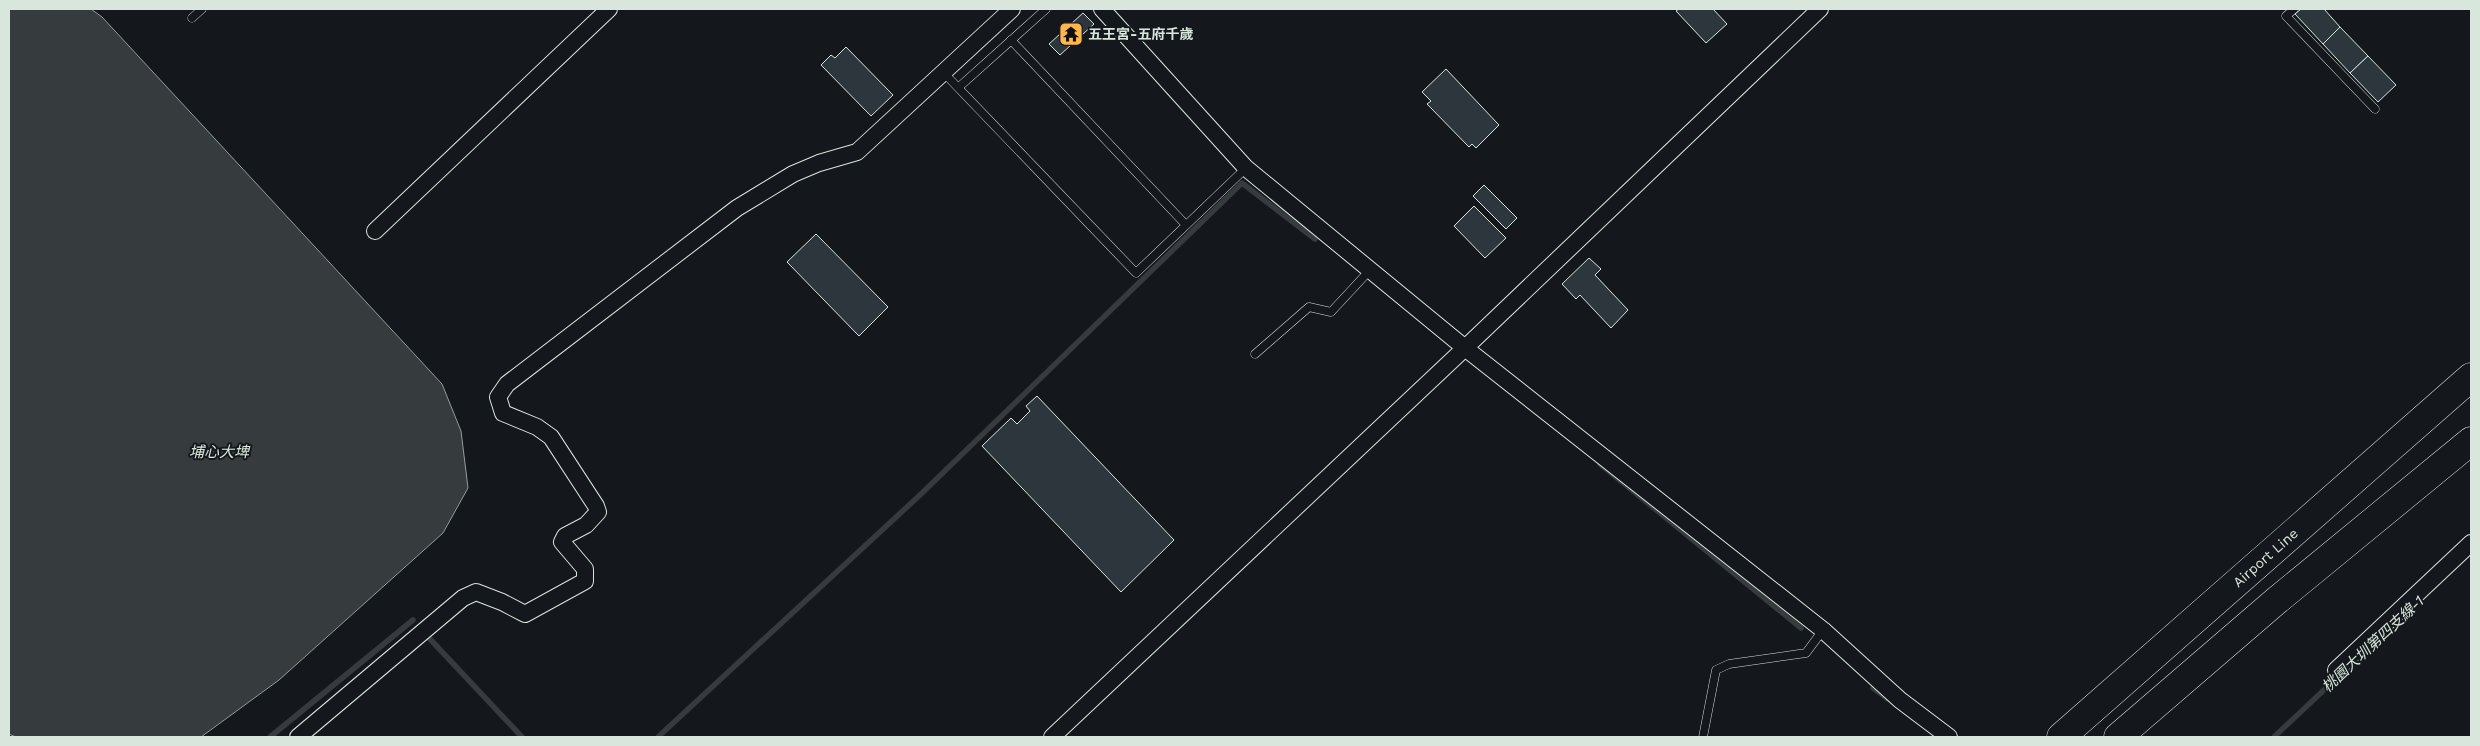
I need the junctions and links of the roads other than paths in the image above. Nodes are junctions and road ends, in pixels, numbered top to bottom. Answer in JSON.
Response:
{"nodes":[{"id":1,"x":202,"y":9,"type":"edge"},
{"id":2,"x":609,"y":9,"type":"edge"},
{"id":3,"x":1012,"y":9,"type":"edge"},
{"id":4,"x":1046,"y":9,"type":"edge"},
{"id":5,"x":1102,"y":9,"type":"edge"},
{"id":6,"x":1820,"y":9,"type":"edge"},
{"id":7,"x":2294,"y":9,"type":"edge"},
{"id":8,"x":192,"y":18,"type":"dead end"},
{"id":9,"x":1010,"y":40,"type":"junction"},
{"id":10,"x":943,"y":72,"type":"junction"},
{"id":11,"x":959,"y":88,"type":"junction"},
{"id":12,"x":2375,"y":108,"type":"dead end"},
{"id":13,"x":1246,"y":168,"type":"junction"},
{"id":14,"x":1186,"y":225,"type":"junction"},
{"id":15,"x":375,"y":231,"type":"dead end"},
{"id":16,"x":1370,"y":270,"type":"junction"},
{"id":17,"x":1465,"y":348,"type":"junction"},
{"id":18,"x":1255,"y":354,"type":"dead end"},
{"id":19,"x":2471,"y":377,"type":"edge"},
{"id":20,"x":2471,"y":441,"type":"edge"},
{"id":21,"x":2471,"y":543,"type":"edge"},
{"id":22,"x":1823,"y":630,"type":"junction"},
{"id":23,"x":2336,"y":670,"type":"dead end"},
{"id":24,"x":298,"y":737,"type":"edge"},
{"id":25,"x":1052,"y":737,"type":"edge"},
{"id":26,"x":1703,"y":737,"type":"edge"},
{"id":27,"x":1948,"y":737,"type":"edge"},
{"id":28,"x":2061,"y":737,"type":"edge"},
{"id":29,"x":2118,"y":737,"type":"edge"}],
"edges":[{"from":1,"to":8,"type":"lane"},
{"from":2,"to":15,"type":"street"},
{"from":3,"to":10,"type":"street"},
{"from":4,"to":9,"type":"lane"},
{"from":5,"to":13,"type":"street"},
{"from":6,"to":17,"type":"street"},
{"from":7,"to":12,"type":"lane"},
{"from":9,"to":11,"type":"lane"},
{"from":9,"to":14,"type":"lane"},
{"from":10,"to":11,"type":"lane"},
{"from":10,"to":24,"type":"street"},
{"from":11,"to":14,"type":"lane"},
{"from":13,"to":14,"type":"lane"},
{"from":13,"to":16,"type":"street"},
{"from":16,"to":17,"type":"street"},
{"from":16,"to":18,"type":"lane"},
{"from":17,"to":22,"type":"street"},
{"from":17,"to":25,"type":"street"},
{"from":19,"to":28,"type":"highway","name":"Airport Line"},
{"from":20,"to":29,"type":"highway"},
{"from":21,"to":23,"type":"street"},
{"from":22,"to":26,"type":"lane"},
{"from":22,"to":27,"type":"street"}]}
